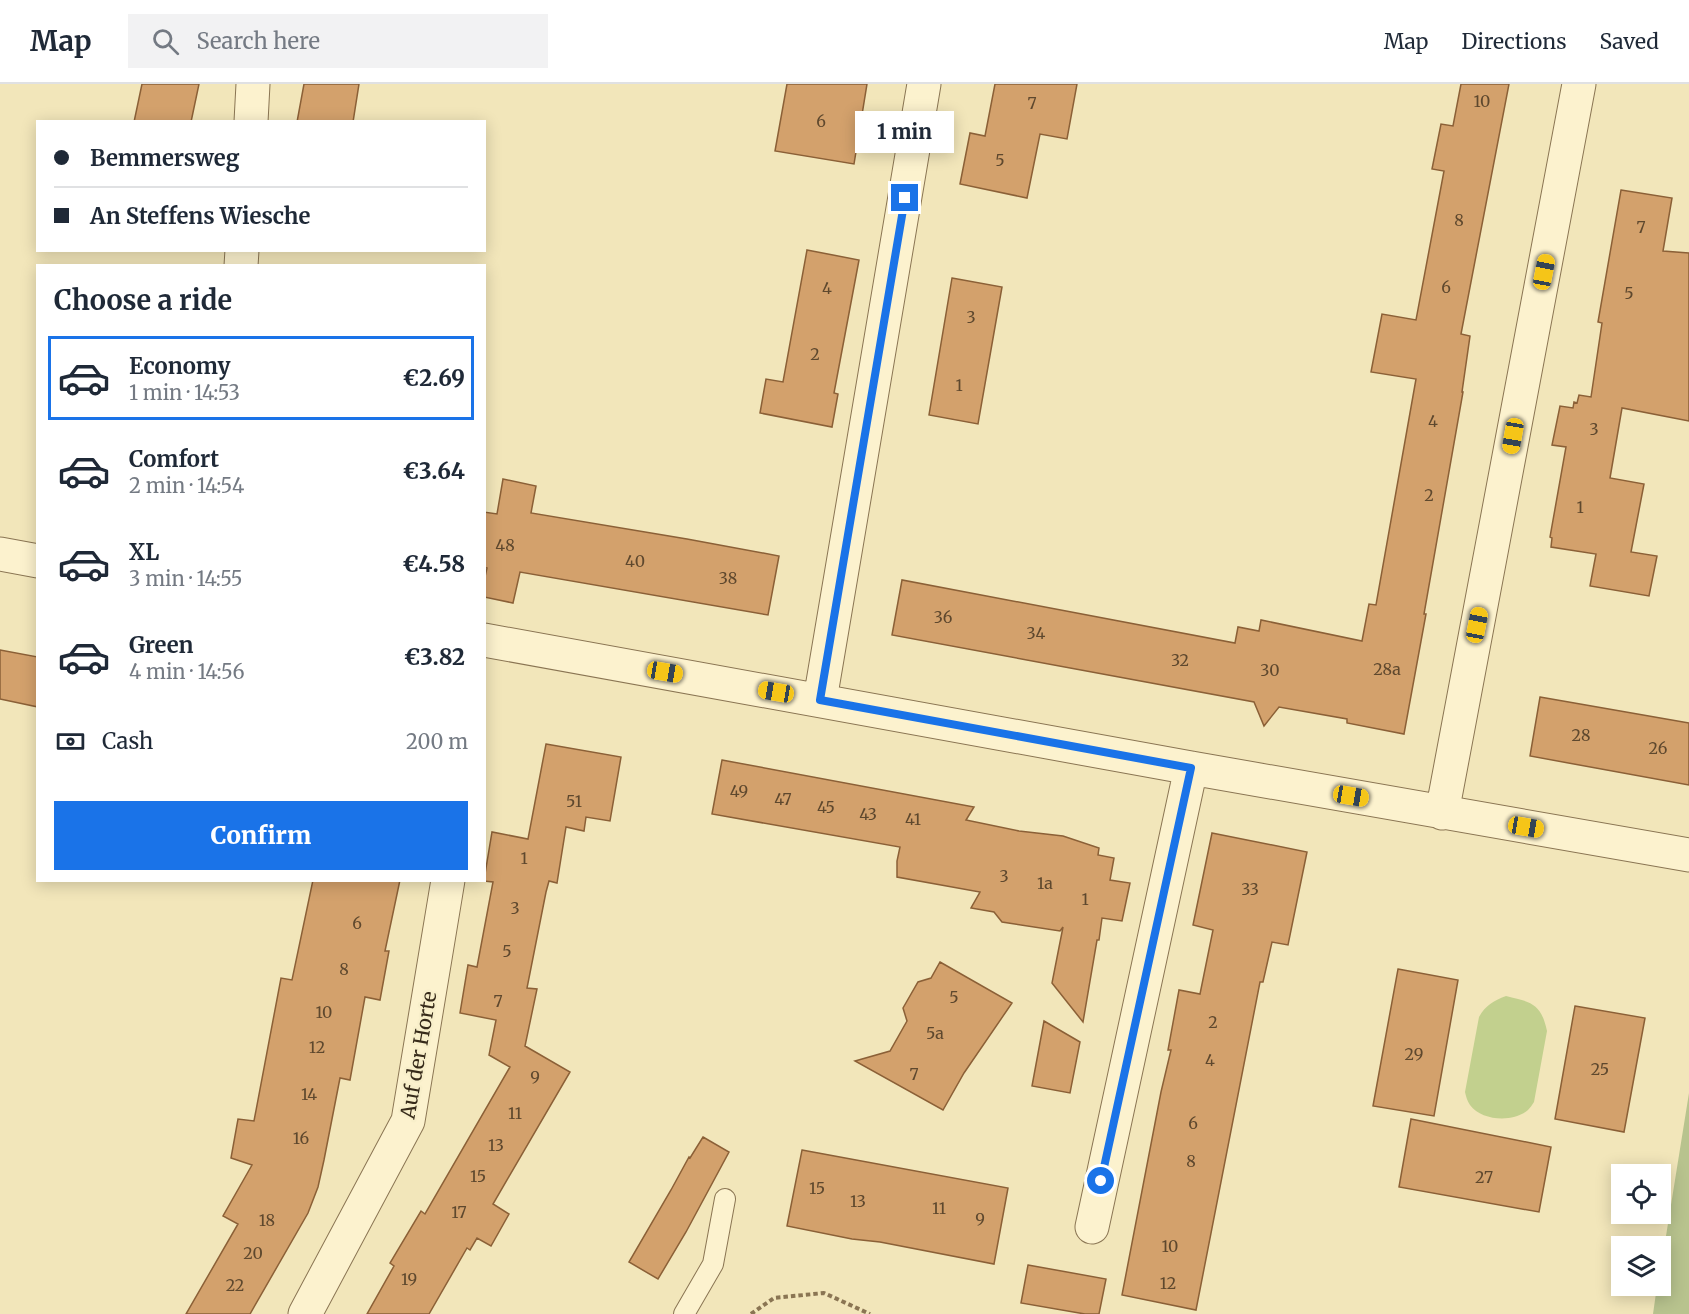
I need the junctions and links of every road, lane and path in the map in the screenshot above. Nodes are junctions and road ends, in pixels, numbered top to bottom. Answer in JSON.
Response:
{"nodes":[{"id":1,"x":254,"y":84,"type":"edge"},
{"id":2,"x":924,"y":84,"type":"edge"},
{"id":3,"x":1579,"y":84,"type":"edge"},
{"id":4,"x":251,"y":120,"type":"edge"},
{"id":5,"x":0,"y":554,"type":"edge"},
{"id":6,"x":36,"y":561,"type":"edge"},
{"id":7,"x":486,"y":646,"type":"edge"},
{"id":8,"x":820,"y":700,"type":"junction"},
{"id":9,"x":1191,"y":768,"type":"junction"},
{"id":10,"x":1442,"y":813,"type":"junction"},
{"id":11,"x":1689,"y":855,"type":"edge"},
{"id":12,"x":448,"y":882,"type":"edge"},
{"id":13,"x":725,"y":1199,"type":"dead end"},
{"id":14,"x":1092,"y":1227,"type":"dead end"},
{"id":15,"x":305,"y":1314,"type":"edge"},
{"id":16,"x":684,"y":1314,"type":"edge"},
{"id":17,"x":751,"y":1314,"type":"edge"},
{"id":18,"x":870,"y":1314,"type":"edge"}],
"edges":[{"from":1,"to":4,"type":"street"},
{"from":2,"to":8,"type":"street"},
{"from":3,"to":10,"type":"street"},
{"from":5,"to":6,"type":"street"},
{"from":7,"to":8,"type":"street"},
{"from":8,"to":9,"type":"street"},
{"from":9,"to":10,"type":"street"},
{"from":9,"to":14,"type":"street"},
{"from":10,"to":11,"type":"street"},
{"from":12,"to":15,"type":"street","name":"Auf der Horte"},
{"from":13,"to":16,"type":"lane"},
{"from":17,"to":18,"type":"path"}]}
